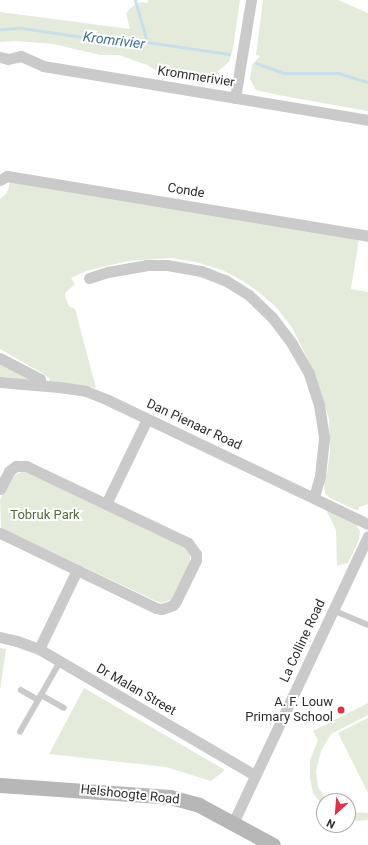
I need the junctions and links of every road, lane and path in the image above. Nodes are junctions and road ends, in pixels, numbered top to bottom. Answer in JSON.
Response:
{"nodes":[{"id":1,"x":251,"y":0,"type":"edge"},
{"id":2,"x":0,"y":57,"type":"edge"},
{"id":3,"x":235,"y":98,"type":"junction"},
{"id":4,"x":368,"y":120,"type":"edge"},
{"id":5,"x":0,"y":180,"type":"edge"},
{"id":6,"x":368,"y":236,"type":"edge"},
{"id":7,"x":89,"y":278,"type":"dead end"},
{"id":8,"x":0,"y":358,"type":"edge"},
{"id":9,"x":0,"y":382,"type":"edge"},
{"id":10,"x":40,"y":385,"type":"junction"},
{"id":11,"x":147,"y":419,"type":"junction"},
{"id":12,"x":0,"y":489,"type":"edge"},
{"id":13,"x":314,"y":497,"type":"junction"},
{"id":14,"x":106,"y":504,"type":"junction"},
{"id":15,"x":368,"y":524,"type":"edge"},
{"id":16,"x":0,"y":533,"type":"edge"},
{"id":17,"x":368,"y":536,"type":"edge"},
{"id":18,"x":77,"y":570,"type":"junction"},
{"id":19,"x":333,"y":610,"type":"junction"},
{"id":20,"x":368,"y":625,"type":"edge"},
{"id":21,"x":0,"y":637,"type":"edge"},
{"id":22,"x":39,"y":649,"type":"junction"},
{"id":23,"x":60,"y":662,"type":"junction"},
{"id":24,"x":21,"y":690,"type":"dead end"},
{"id":25,"x":40,"y":698,"type":"junction"},
{"id":26,"x":64,"y":708,"type":"dead end"},
{"id":27,"x":20,"y":732,"type":"dead end"},
{"id":28,"x":255,"y":775,"type":"junction"},
{"id":29,"x":0,"y":785,"type":"edge"},
{"id":30,"x":233,"y":823,"type":"junction"},
{"id":31,"x":273,"y":845,"type":"edge"}],
"edges":[{"from":1,"to":3,"type":"street"},
{"from":2,"to":3,"type":"street","name":"Krommerivier"},
{"from":3,"to":4,"type":"street","name":"Krommerivier"},
{"from":5,"to":6,"type":"street","name":"Conde"},
{"from":7,"to":13,"type":"street"},
{"from":8,"to":10,"type":"street"},
{"from":9,"to":10,"type":"street","name":"Dan Pienaar Road"},
{"from":10,"to":11,"type":"street","name":"Dan Pienaar Road"},
{"from":11,"to":13,"type":"street","name":"Dan Pienaar Road"},
{"from":11,"to":14,"type":"street"},
{"from":12,"to":14,"type":"street"},
{"from":13,"to":15,"type":"street","name":"Dan Pienaar Road"},
{"from":14,"to":18,"type":"street"},
{"from":16,"to":18,"type":"street"},
{"from":17,"to":19,"type":"street","name":"La Colline Road"},
{"from":18,"to":22,"type":"street"},
{"from":19,"to":20,"type":"lane"},
{"from":19,"to":28,"type":"street","name":"La Colline Road"},
{"from":21,"to":22,"type":"street","name":"Dr Malan Street"},
{"from":22,"to":23,"type":"street","name":"Dr Malan Street"},
{"from":23,"to":25,"type":"lane"},
{"from":23,"to":28,"type":"street","name":"Dr Malan Street"},
{"from":24,"to":25,"type":"lane"},
{"from":25,"to":26,"type":"lane"},
{"from":25,"to":27,"type":"lane"},
{"from":28,"to":30,"type":"street","name":"La Colline Road"},
{"from":29,"to":30,"type":"main road","name":"Helshoogte Road"},
{"from":30,"to":31,"type":"main road","name":"Helshoogte Road"}]}
